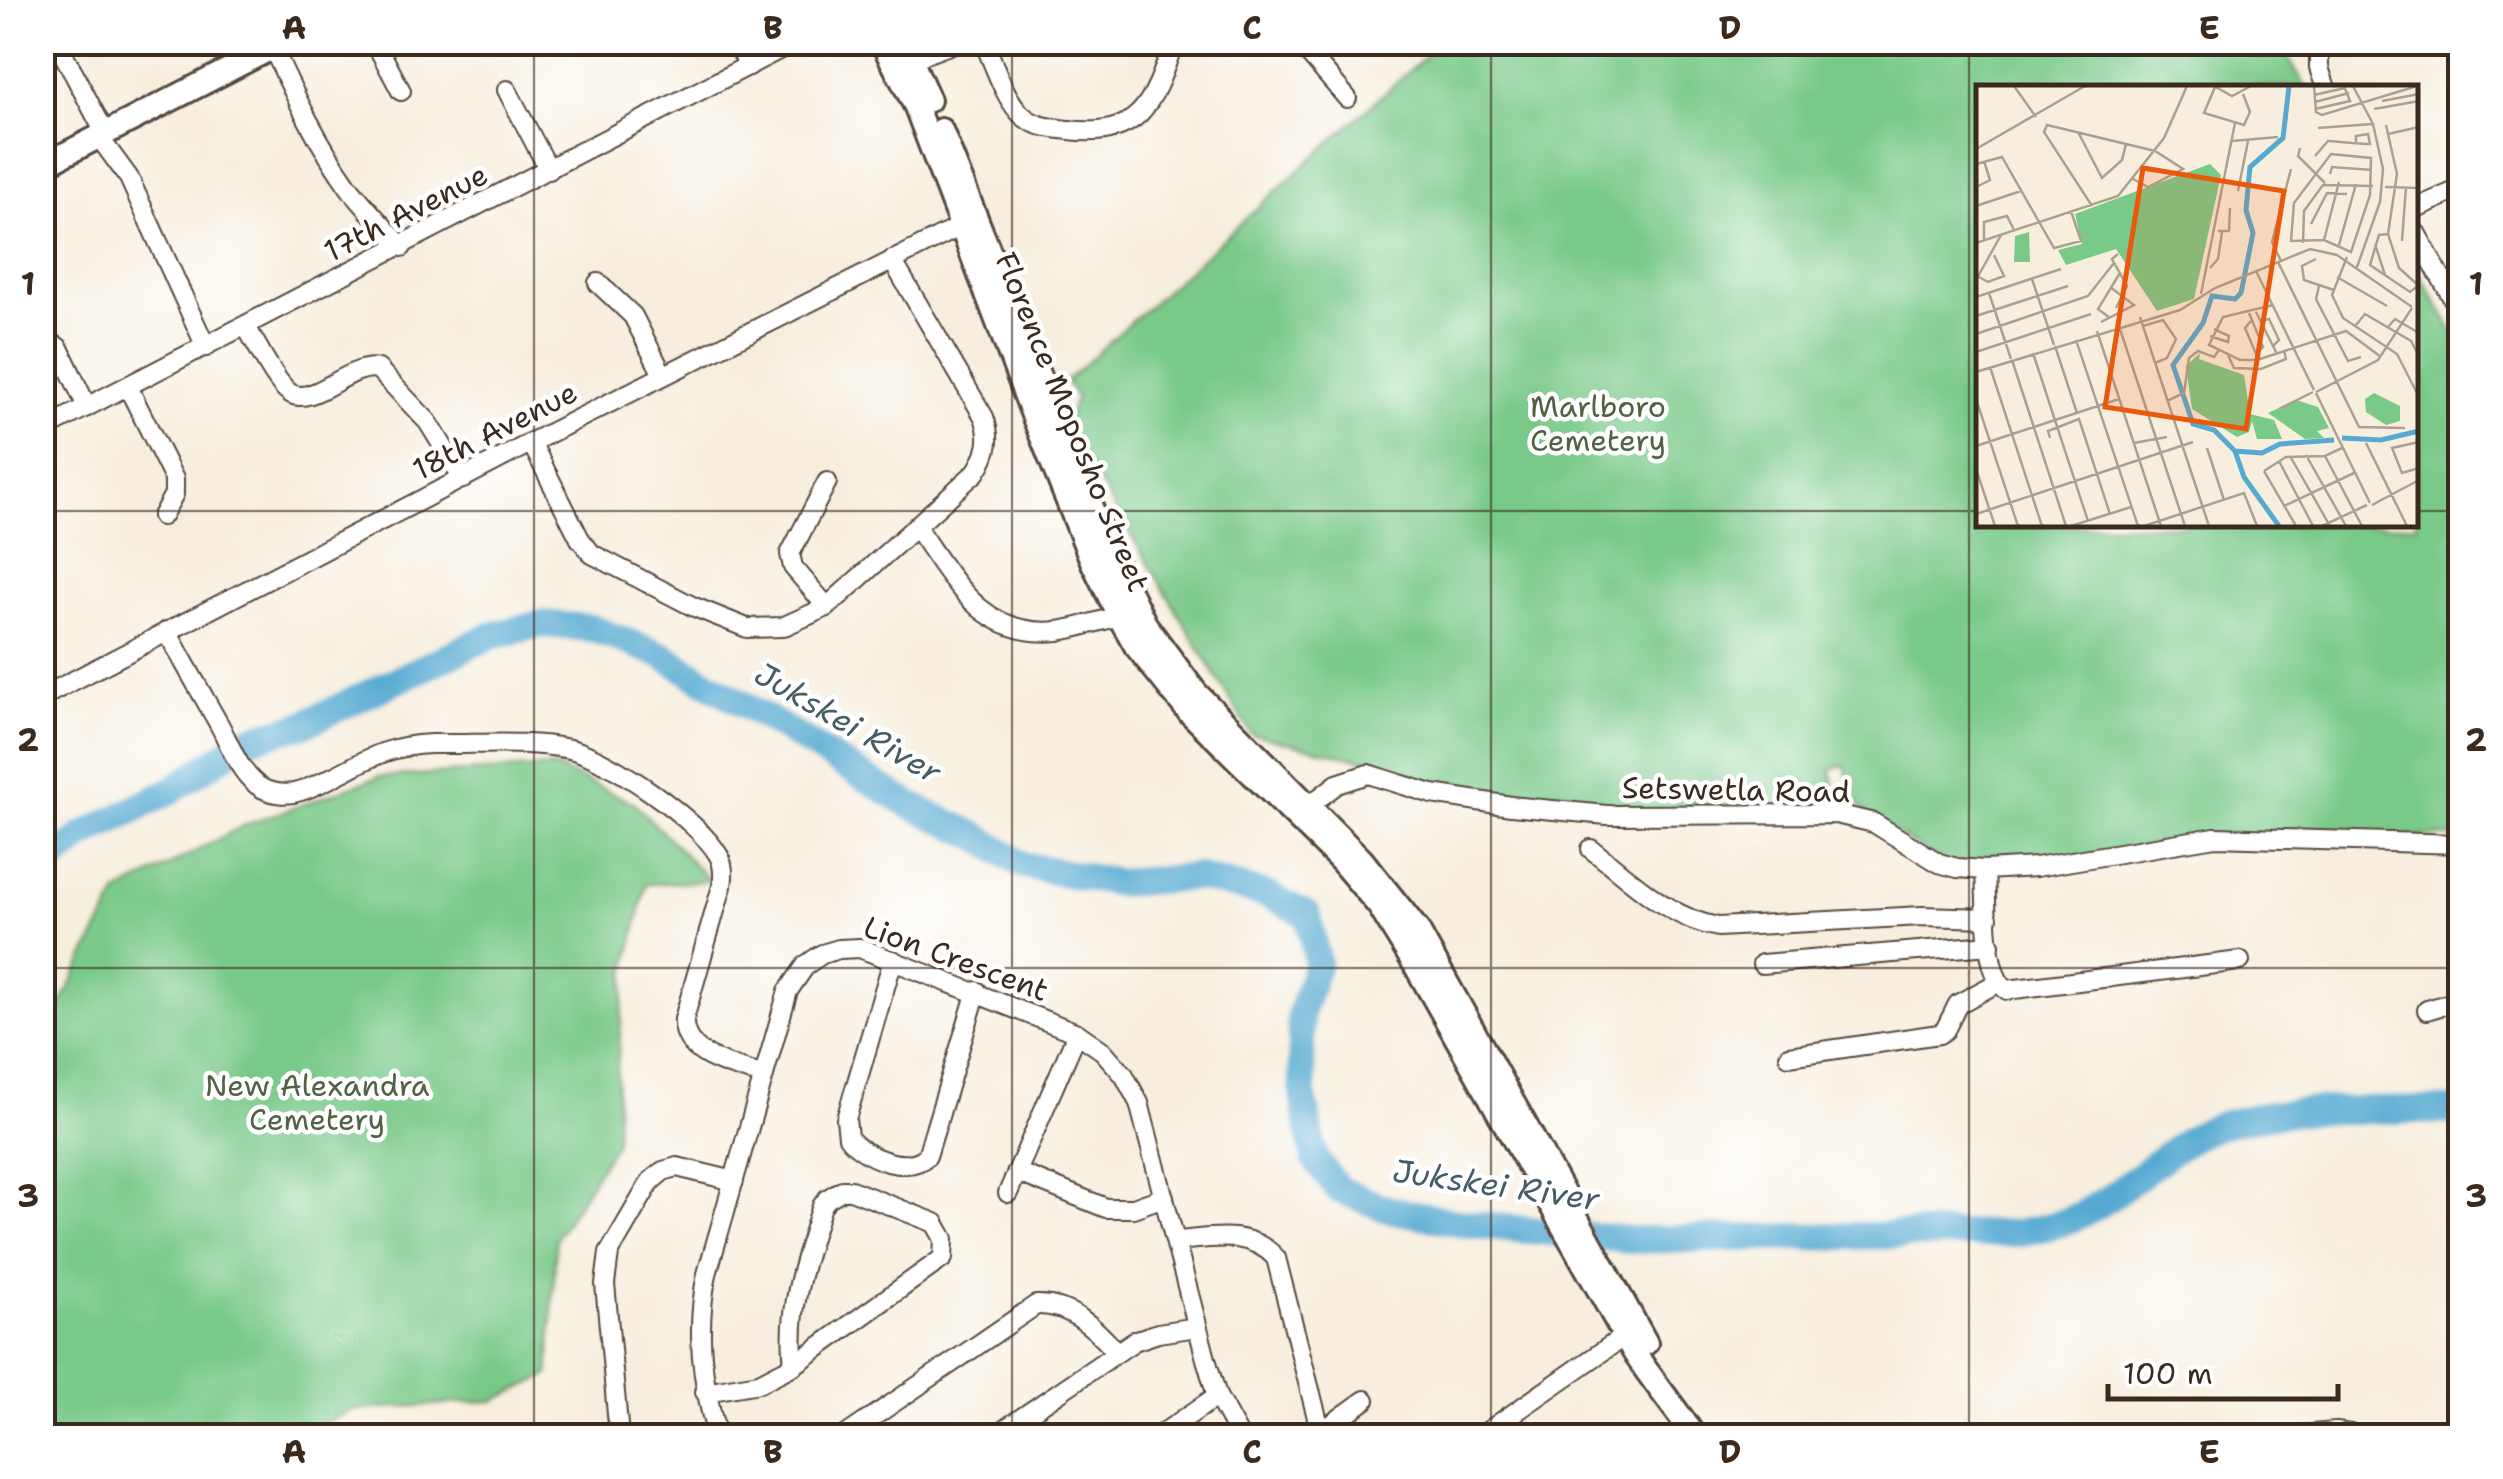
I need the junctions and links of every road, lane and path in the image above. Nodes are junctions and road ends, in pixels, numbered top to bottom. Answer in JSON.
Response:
{"nodes":[{"id":1,"x":57,"y":42,"type":"edge"},
{"id":2,"x":375,"y":42,"type":"edge"},
{"id":3,"x":736,"y":42,"type":"edge"},
{"id":4,"x":794,"y":42,"type":"edge"},
{"id":5,"x":882,"y":42,"type":"edge"},
{"id":6,"x":957,"y":42,"type":"edge"},
{"id":7,"x":984,"y":42,"type":"edge"},
{"id":8,"x":1174,"y":42,"type":"edge"},
{"id":9,"x":1299,"y":42,"type":"edge"},
{"id":10,"x":2319,"y":42,"type":"edge"},
{"id":11,"x":278,"y":45,"type":"edge"},
{"id":12,"x":907,"y":51,"type":"edge"},
{"id":13,"x":749,"y":66,"type":"junction"},
{"id":14,"x":2325,"y":85,"type":"edge"},
{"id":15,"x":507,"y":90,"type":"dead end"},
{"id":16,"x":401,"y":91,"type":"dead end"},
{"id":17,"x":1347,"y":98,"type":"dead end"},
{"id":18,"x":102,"y":135,"type":"junction"},
{"id":19,"x":42,"y":166,"type":"edge"},
{"id":20,"x":550,"y":170,"type":"junction"},
{"id":21,"x":2460,"y":189,"type":"edge"},
{"id":22,"x":2418,"y":207,"type":"edge"},
{"id":23,"x":968,"y":222,"type":"junction"},
{"id":24,"x":2418,"y":237,"type":"edge"},
{"id":25,"x":402,"y":247,"type":"junction"},
{"id":26,"x":892,"y":260,"type":"junction"},
{"id":27,"x":598,"y":283,"type":"dead end"},
{"id":28,"x":2460,"y":311,"type":"edge"},
{"id":29,"x":246,"y":326,"type":"junction"},
{"id":30,"x":45,"y":338,"type":"dead end"},
{"id":31,"x":206,"y":347,"type":"junction"},
{"id":32,"x":662,"y":375,"type":"junction"},
{"id":33,"x":128,"y":386,"type":"junction"},
{"id":34,"x":87,"y":407,"type":"junction"},
{"id":35,"x":42,"y":430,"type":"edge"},
{"id":36,"x":531,"y":442,"type":"junction"},
{"id":37,"x":463,"y":478,"type":"junction"},
{"id":38,"x":827,"y":482,"type":"dead end"},
{"id":39,"x":162,"y":516,"type":"dead end"},
{"id":40,"x":916,"y":527,"type":"junction"},
{"id":41,"x":826,"y":607,"type":"junction"},
{"id":42,"x":1119,"y":616,"type":"junction"},
{"id":43,"x":167,"y":631,"type":"junction"},
{"id":44,"x":42,"y":697,"type":"edge"},
{"id":45,"x":1310,"y":805,"type":"junction"},
{"id":46,"x":2460,"y":844,"type":"edge"},
{"id":47,"x":1591,"y":849,"type":"dead end"},
{"id":48,"x":1985,"y":870,"type":"junction"},
{"id":49,"x":1988,"y":918,"type":"junction"},
{"id":50,"x":1990,"y":945,"type":"junction"},
{"id":51,"x":893,"y":960,"type":"junction"},
{"id":52,"x":2240,"y":960,"type":"dead end"},
{"id":53,"x":1762,"y":964,"type":"dead end"},
{"id":54,"x":1435,"y":980,"type":"junction"},
{"id":55,"x":1997,"y":983,"type":"junction"},
{"id":56,"x":977,"y":992,"type":"junction"},
{"id":57,"x":2460,"y":1000,"type":"edge"},
{"id":58,"x":2427,"y":1010,"type":"dead end"},
{"id":59,"x":1077,"y":1033,"type":"junction"},
{"id":60,"x":1789,"y":1056,"type":"dead end"},
{"id":61,"x":764,"y":1076,"type":"junction"},
{"id":62,"x":1017,"y":1172,"type":"junction"},
{"id":63,"x":734,"y":1181,"type":"junction"},
{"id":64,"x":1008,"y":1192,"type":"dead end"},
{"id":65,"x":1164,"y":1197,"type":"junction"},
{"id":66,"x":1177,"y":1242,"type":"junction"},
{"id":67,"x":1612,"y":1297,"type":"junction"},
{"id":68,"x":1197,"y":1327,"type":"junction"},
{"id":69,"x":1632,"y":1331,"type":"junction"},
{"id":70,"x":1116,"y":1352,"type":"junction"},
{"id":71,"x":794,"y":1364,"type":"junction"},
{"id":72,"x":705,"y":1392,"type":"junction"},
{"id":73,"x":1218,"y":1396,"type":"junction"},
{"id":74,"x":1365,"y":1400,"type":"dead end"},
{"id":75,"x":1318,"y":1434,"type":"edge"},
{"id":76,"x":619,"y":1436,"type":"edge"},
{"id":77,"x":716,"y":1436,"type":"edge"},
{"id":78,"x":845,"y":1436,"type":"edge"},
{"id":79,"x":995,"y":1436,"type":"edge"},
{"id":80,"x":1159,"y":1436,"type":"edge"},
{"id":81,"x":1238,"y":1436,"type":"edge"},
{"id":82,"x":1481,"y":1436,"type":"edge"},
{"id":83,"x":1694,"y":1436,"type":"edge"},
{"id":84,"x":2287,"y":1436,"type":"edge"},
{"id":85,"x":2364,"y":1436,"type":"edge"}],
"edges":[{"from":1,"to":18,"type":"street"},
{"from":2,"to":16,"type":"street"},
{"from":3,"to":13,"type":"street"},
{"from":4,"to":13,"type":"street","name":"17th Avenue"},
{"from":5,"to":23,"type":"street","name":"Florence Moposho Street"},
{"from":6,"to":12,"type":"street"},
{"from":7,"to":8,"type":"street"},
{"from":9,"to":17,"type":"street"},
{"from":10,"to":14,"type":"street"},
{"from":11,"to":18,"type":"street"},
{"from":11,"to":25,"type":"street"},
{"from":12,"to":23,"type":"street","name":"Florence Moposho Street"},
{"from":13,"to":20,"type":"street","name":"17th Avenue"},
{"from":15,"to":20,"type":"street"},
{"from":18,"to":19,"type":"street"},
{"from":18,"to":31,"type":"street"},
{"from":20,"to":25,"type":"street","name":"17th Avenue"},
{"from":21,"to":22,"type":"street"},
{"from":23,"to":26,"type":"street","name":"18th Avenue"},
{"from":23,"to":42,"type":"street","name":"Florence Moposho Street"},
{"from":23,"to":45,"type":"street","name":"Florence Moposho Street"},
{"from":24,"to":28,"type":"street"},
{"from":25,"to":29,"type":"street","name":"17th Avenue"},
{"from":26,"to":32,"type":"street","name":"18th Avenue"},
{"from":26,"to":40,"type":"street"},
{"from":27,"to":32,"type":"street"},
{"from":29,"to":31,"type":"street","name":"17th Avenue"},
{"from":29,"to":37,"type":"street"},
{"from":30,"to":34,"type":"street"},
{"from":31,"to":33,"type":"street","name":"17th Avenue"},
{"from":32,"to":36,"type":"street","name":"18th Avenue"},
{"from":33,"to":34,"type":"street","name":"17th Avenue"},
{"from":33,"to":39,"type":"street"},
{"from":34,"to":35,"type":"street","name":"17th Avenue"},
{"from":36,"to":37,"type":"street","name":"18th Avenue"},
{"from":36,"to":41,"type":"street"},
{"from":37,"to":43,"type":"street","name":"18th Avenue"},
{"from":38,"to":41,"type":"street"},
{"from":40,"to":41,"type":"street"},
{"from":40,"to":42,"type":"street"},
{"from":42,"to":54,"type":"street","name":"Florence Moposho Street"},
{"from":43,"to":44,"type":"street","name":"18th Avenue"},
{"from":43,"to":61,"type":"street"},
{"from":45,"to":48,"type":"street","name":"Setswetla Road"},
{"from":45,"to":54,"type":"street","name":"Florence Moposho Street"},
{"from":46,"to":48,"type":"street","name":"Setswetla Road"},
{"from":47,"to":49,"type":"street"},
{"from":48,"to":49,"type":"street"},
{"from":49,"to":50,"type":"street"},
{"from":50,"to":53,"type":"street"},
{"from":50,"to":55,"type":"street"},
{"from":51,"to":56,"type":"street","name":"Lion Crescent"},
{"from":51,"to":56,"type":"street"},
{"from":51,"to":61,"type":"street","name":"Lion Crescent"},
{"from":52,"to":55,"type":"street"},
{"from":54,"to":67,"type":"street","name":"Florence Moposho Street"},
{"from":54,"to":67,"type":"street","name":"Florence Moposho Street"},
{"from":55,"to":60,"type":"street"},
{"from":56,"to":59,"type":"street","name":"Lion Crescent"},
{"from":57,"to":58,"type":"street"},
{"from":59,"to":62,"type":"street"},
{"from":59,"to":65,"type":"street","name":"Lion Crescent"},
{"from":61,"to":63,"type":"street","name":"Lion Crescent"},
{"from":62,"to":64,"type":"street"},
{"from":62,"to":65,"type":"street"},
{"from":63,"to":72,"type":"street","name":"Lion Crescent"},
{"from":63,"to":76,"type":"street"},
{"from":65,"to":66,"type":"street","name":"Lion Crescent"},
{"from":66,"to":68,"type":"street","name":"Lion Crescent"},
{"from":66,"to":75,"type":"street"},
{"from":67,"to":69,"type":"street","name":"Florence Moposho Street"},
{"from":68,"to":70,"type":"street"},
{"from":68,"to":73,"type":"street","name":"Lion Crescent"},
{"from":69,"to":82,"type":"street"},
{"from":69,"to":83,"type":"street","name":"Florence Moposho Street"},
{"from":70,"to":78,"type":"street"},
{"from":70,"to":79,"type":"street"},
{"from":71,"to":71,"type":"street"},
{"from":71,"to":72,"type":"street"},
{"from":72,"to":77,"type":"street","name":"Lion Crescent"},
{"from":73,"to":80,"type":"street"},
{"from":73,"to":81,"type":"street","name":"Lion Crescent"},
{"from":74,"to":75,"type":"street"},
{"from":84,"to":85,"type":"street"}]}
